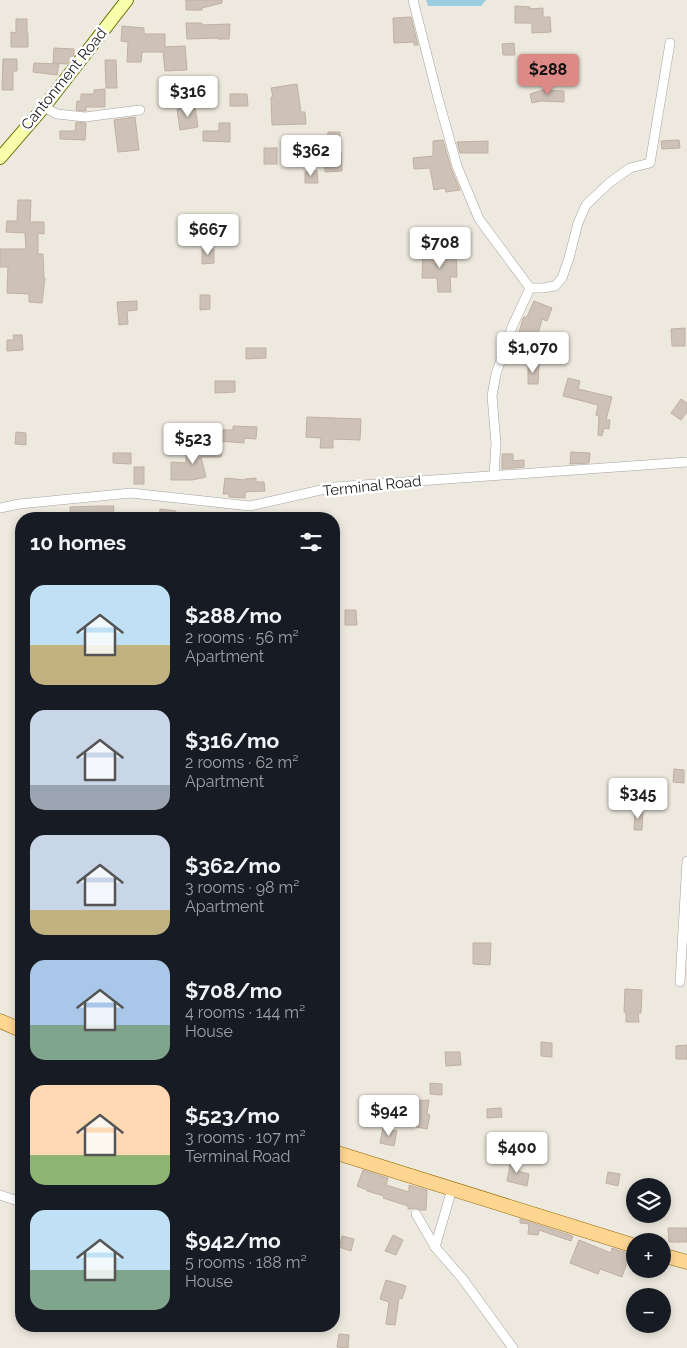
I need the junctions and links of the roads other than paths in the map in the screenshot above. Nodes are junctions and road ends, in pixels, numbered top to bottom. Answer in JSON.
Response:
{"nodes":[{"id":1,"x":127,"y":0,"type":"edge"},
{"id":2,"x":412,"y":0,"type":"edge"},
{"id":3,"x":670,"y":43,"type":"dead end"},
{"id":4,"x":44,"y":107,"type":"junction"},
{"id":5,"x":140,"y":110,"type":"dead end"},
{"id":6,"x":0,"y":158,"type":"edge"},
{"id":7,"x":530,"y":288,"type":"junction"},
{"id":8,"x":687,"y":462,"type":"edge"},
{"id":9,"x":494,"y":475,"type":"junction"},
{"id":10,"x":0,"y":508,"type":"edge"},
{"id":11,"x":687,"y":861,"type":"edge"},
{"id":12,"x":680,"y":982,"type":"dead end"},
{"id":13,"x":0,"y":1022,"type":"edge"},
{"id":14,"x":15,"y":1028,"type":"edge"},
{"id":15,"x":340,"y":1154,"type":"edge"},
{"id":16,"x":452,"y":1189,"type":"junction"},
{"id":17,"x":0,"y":1195,"type":"edge"},
{"id":18,"x":15,"y":1200,"type":"edge"},
{"id":19,"x":416,"y":1214,"type":"dead end"},
{"id":20,"x":626,"y":1243,"type":"edge"},
{"id":21,"x":435,"y":1247,"type":"junction"},
{"id":22,"x":671,"y":1258,"type":"edge"},
{"id":23,"x":687,"y":1262,"type":"edge"},
{"id":24,"x":513,"y":1348,"type":"edge"}],
"edges":[{"from":1,"to":4,"type":"street","name":"Cantonment Road"},
{"from":2,"to":7,"type":"street"},
{"from":3,"to":7,"type":"street"},
{"from":4,"to":5,"type":"street"},
{"from":4,"to":6,"type":"street","name":"Cantonment Road"},
{"from":7,"to":9,"type":"street"},
{"from":8,"to":9,"type":"street","name":"Terminal Road"},
{"from":9,"to":10,"type":"street","name":"Terminal Road"},
{"from":11,"to":12,"type":"street"},
{"from":13,"to":14,"type":"main road"},
{"from":15,"to":16,"type":"main road"},
{"from":16,"to":20,"type":"main road"},
{"from":16,"to":21,"type":"street"},
{"from":17,"to":18,"type":"street"},
{"from":19,"to":21,"type":"street"},
{"from":21,"to":24,"type":"street"},
{"from":22,"to":23,"type":"main road"}]}
